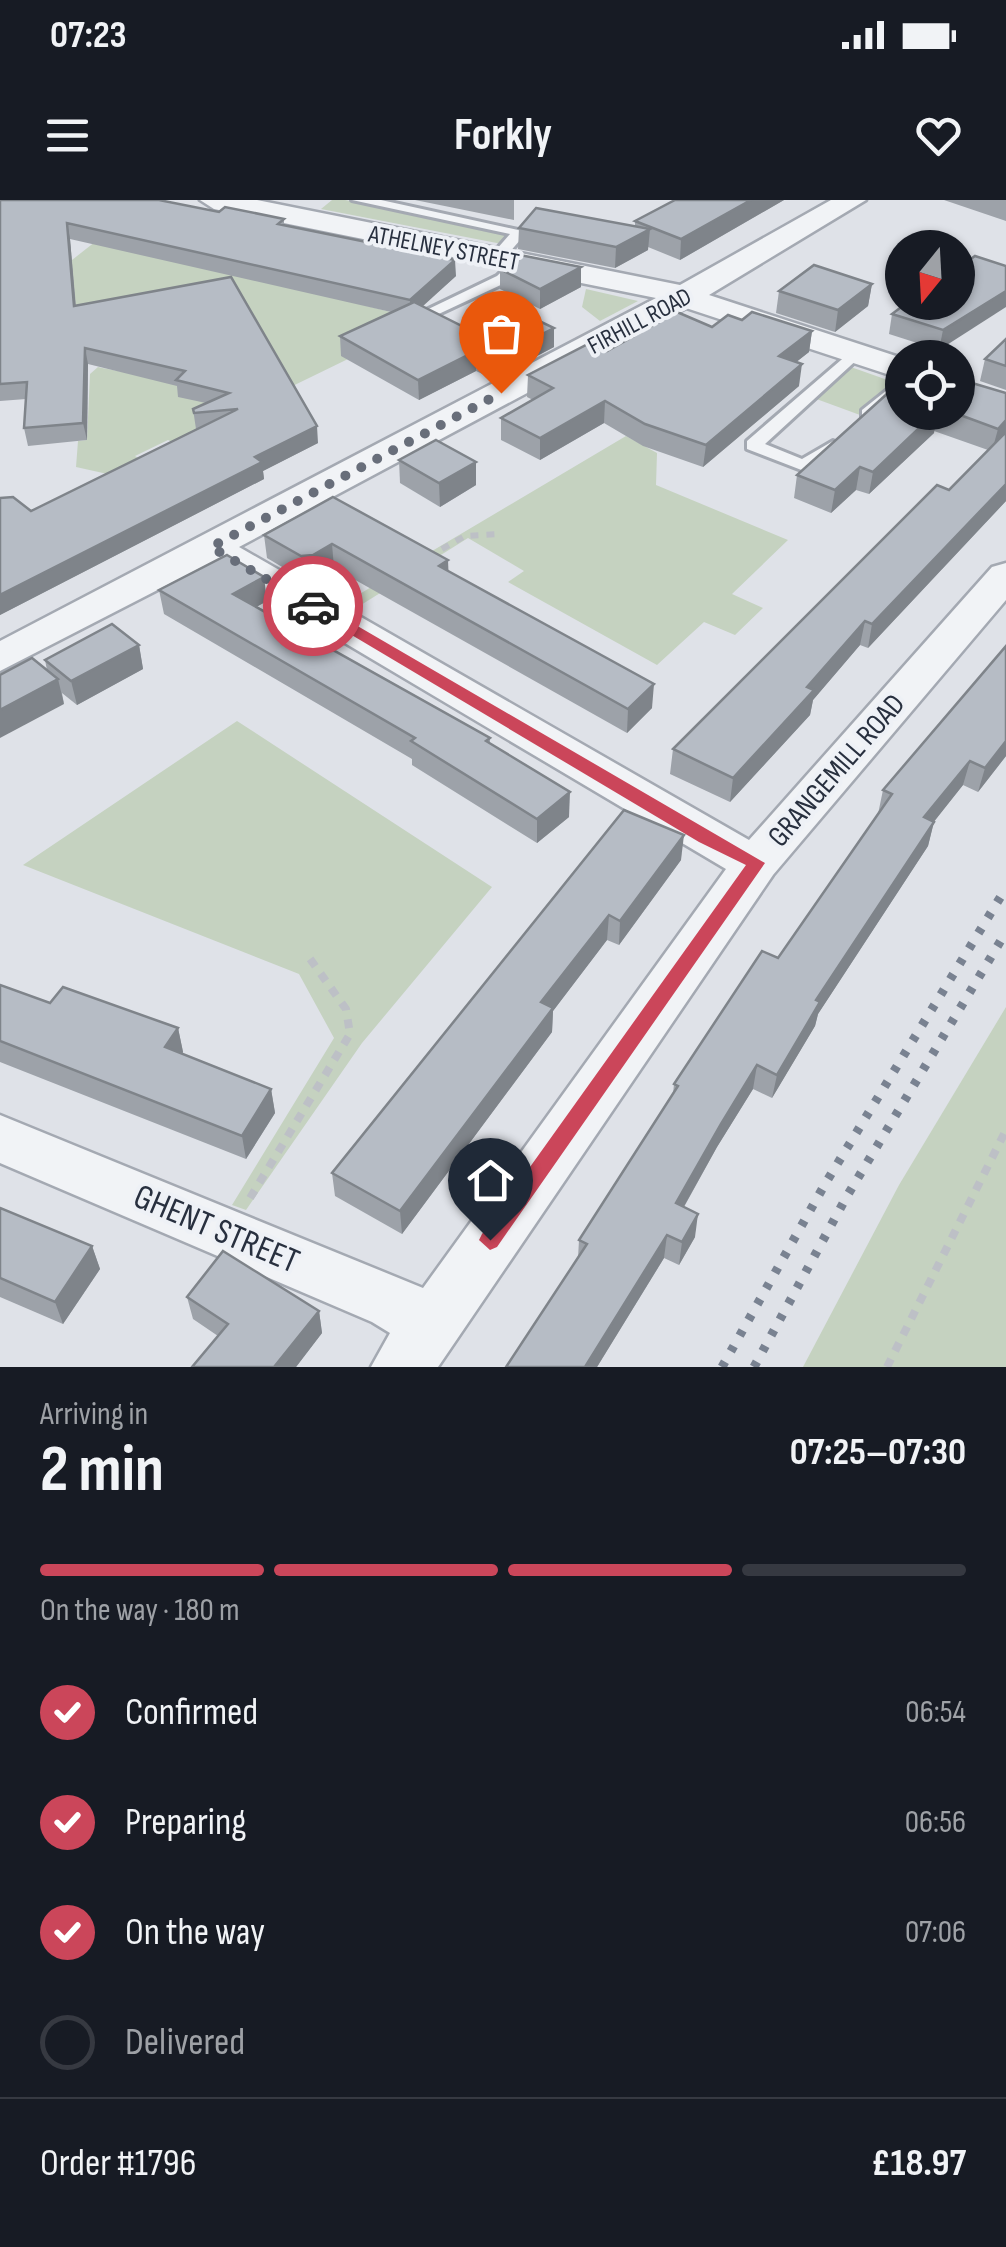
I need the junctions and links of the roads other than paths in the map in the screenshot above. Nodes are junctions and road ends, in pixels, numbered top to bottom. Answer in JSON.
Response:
{"nodes":[{"id":1,"x":214,"y":200,"type":"edge"},
{"id":2,"x":359,"y":200,"type":"edge"},
{"id":3,"x":852,"y":200,"type":"edge"},
{"id":4,"x":282,"y":206,"type":"edge"},
{"id":5,"x":508,"y":260,"type":"junction"},
{"id":6,"x":684,"y":296,"type":"junction"},
{"id":7,"x":422,"y":316,"type":"edge"},
{"id":8,"x":855,"y":353,"type":"junction"},
{"id":9,"x":885,"y":363,"type":"edge"},
{"id":10,"x":885,"y":398,"type":"edge"},
{"id":11,"x":211,"y":547,"type":"junction"},
{"id":12,"x":1006,"y":575,"type":"edge"},
{"id":13,"x":0,"y":658,"type":"edge"},
{"id":14,"x":756,"y":863,"type":"junction"},
{"id":15,"x":0,"y":1138,"type":"edge"},
{"id":16,"x":417,"y":1345,"type":"edge"}],
"edges":[{"from":1,"to":4,"type":"street","name":"ATHELNEY STREET"},
{"from":2,"to":5,"type":"lane"},
{"from":3,"to":6,"type":"street","name":"FIRHILL ROAD"},
{"from":4,"to":5,"type":"street","name":"ATHELNEY STREET"},
{"from":5,"to":6,"type":"street","name":"ATHELNEY STREET"},
{"from":5,"to":7,"type":"lane"},
{"from":6,"to":8,"type":"street","name":"ATHELNEY STREET"},
{"from":6,"to":11,"type":"street","name":"FIRHILL ROAD"},
{"from":8,"to":9,"type":"street","name":"ATHELNEY STREET"},
{"from":8,"to":10,"type":"lane"},
{"from":11,"to":13,"type":"street","name":"FIRHILL ROAD"},
{"from":11,"to":14,"type":"street"},
{"from":12,"to":14,"type":"street","name":"GRANGEMILL ROAD"},
{"from":14,"to":16,"type":"street","name":"GRANGEMILL ROAD"},
{"from":15,"to":16,"type":"street","name":"GHENT STREET"}]}
